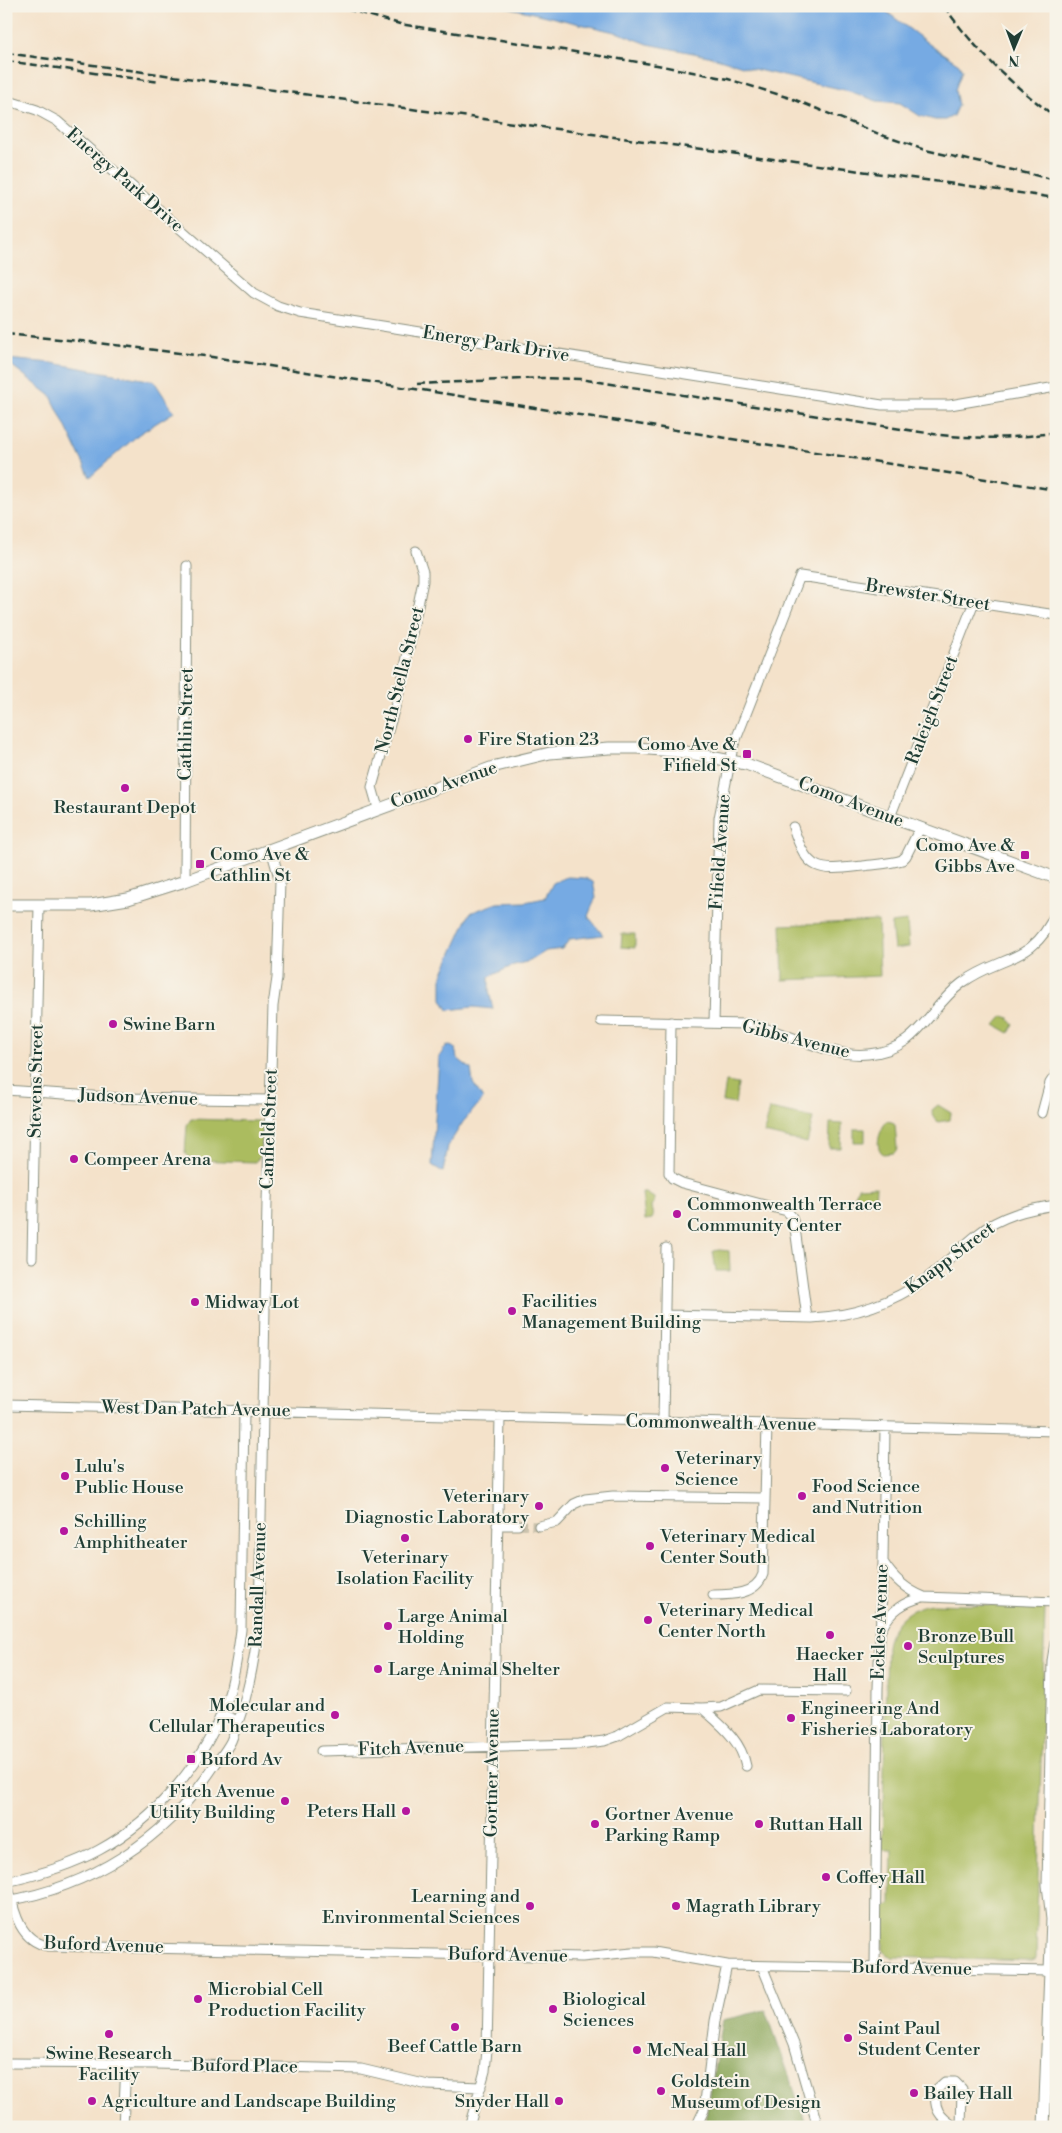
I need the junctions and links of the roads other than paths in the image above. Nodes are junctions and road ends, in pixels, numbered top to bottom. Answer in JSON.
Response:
{"nodes":[{"id":1,"x":6,"y":100,"type":"edge"},
{"id":2,"x":1056,"y":388,"type":"edge"},
{"id":3,"x":416,"y":551,"type":"dead end"},
{"id":4,"x":187,"y":566,"type":"dead end"},
{"id":5,"x":800,"y":576,"type":"joint"},
{"id":6,"x":974,"y":602,"type":"junction"},
{"id":7,"x":1056,"y":615,"type":"edge"},
{"id":8,"x":730,"y":760,"type":"junction"},
{"id":9,"x":378,"y":808,"type":"junction"},
{"id":10,"x":890,"y":817,"type":"junction"},
{"id":11,"x":793,"y":826,"type":"dead end"},
{"id":12,"x":920,"y":828,"type":"junction"},
{"id":13,"x":271,"y":850,"type":"junction"},
{"id":14,"x":1056,"y":878,"type":"edge"},
{"id":15,"x":185,"y":881,"type":"junction"},
{"id":16,"x":6,"y":905,"type":"edge"},
{"id":17,"x":39,"y":905,"type":"junction"},
{"id":18,"x":1056,"y":912,"type":"edge"},
{"id":19,"x":601,"y":1021,"type":"dead end"},
{"id":20,"x":671,"y":1022,"type":"junction"},
{"id":21,"x":714,"y":1023,"type":"junction"},
{"id":22,"x":1056,"y":1074,"type":"edge"},
{"id":23,"x":6,"y":1090,"type":"edge"},
{"id":24,"x":36,"y":1092,"type":"junction"},
{"id":25,"x":270,"y":1100,"type":"junction"},
{"id":26,"x":1042,"y":1112,"type":"dead end"},
{"id":27,"x":1056,"y":1205,"type":"edge"},
{"id":28,"x":666,"y":1248,"type":"dead end"},
{"id":29,"x":32,"y":1258,"type":"dead end"},
{"id":30,"x":666,"y":1315,"type":"junction"},
{"id":31,"x":807,"y":1318,"type":"junction"},
{"id":32,"x":6,"y":1405,"type":"edge"},
{"id":33,"x":244,"y":1410,"type":"junction"},
{"id":34,"x":263,"y":1411,"type":"junction"},
{"id":35,"x":386,"y":1415,"type":"joint"},
{"id":36,"x":500,"y":1417,"type":"junction"},
{"id":37,"x":663,"y":1422,"type":"junction"},
{"id":38,"x":767,"y":1424,"type":"junction"},
{"id":39,"x":885,"y":1427,"type":"junction"},
{"id":40,"x":1056,"y":1431,"type":"edge"},
{"id":41,"x":765,"y":1498,"type":"junction"},
{"id":42,"x":497,"y":1525,"type":"junction"},
{"id":43,"x":518,"y":1525,"type":"tunnel mouth"},
{"id":44,"x":539,"y":1526,"type":"tunnel mouth"},
{"id":45,"x":883,"y":1562,"type":"junction"},
{"id":46,"x":713,"y":1595,"type":"dead end"},
{"id":47,"x":924,"y":1597,"type":"junction"},
{"id":48,"x":1056,"y":1602,"type":"edge"},
{"id":49,"x":880,"y":1631,"type":"junction"},
{"id":50,"x":1056,"y":1643,"type":"edge"},
{"id":51,"x":846,"y":1691,"type":"dead end"},
{"id":52,"x":702,"y":1708,"type":"junction"},
{"id":53,"x":221,"y":1714,"type":"junction"},
{"id":54,"x":238,"y":1721,"type":"junction"},
{"id":55,"x":492,"y":1745,"type":"junction"},
{"id":56,"x":321,"y":1751,"type":"dead end"},
{"id":57,"x":746,"y":1766,"type":"dead end"},
{"id":58,"x":1053,"y":1829,"type":"edge"},
{"id":59,"x":6,"y":1882,"type":"edge"},
{"id":60,"x":9,"y":1900,"type":"edge"},
{"id":61,"x":489,"y":1954,"type":"junction"},
{"id":62,"x":727,"y":1965,"type":"junction"},
{"id":63,"x":762,"y":1966,"type":"junction"},
{"id":64,"x":875,"y":1967,"type":"junction"},
{"id":65,"x":1049,"y":1971,"type":"junction"},
{"id":66,"x":1052,"y":1999,"type":"edge"},
{"id":67,"x":6,"y":2063,"type":"edge"},
{"id":68,"x":126,"y":2064,"type":"junction"},
{"id":69,"x":481,"y":2087,"type":"junction"},
{"id":70,"x":123,"y":2127,"type":"edge"},
{"id":71,"x":469,"y":2127,"type":"edge"},
{"id":72,"x":696,"y":2127,"type":"edge"},
{"id":73,"x":818,"y":2127,"type":"edge"},
{"id":74,"x":956,"y":2127,"type":"edge"},
{"id":75,"x":961,"y":2127,"type":"edge"},
{"id":76,"x":1044,"y":2127,"type":"edge"}],
"edges":[{"from":1,"to":2,"type":"street","name":"Energy Park Drive"},
{"from":3,"to":9,"type":"street","name":"North Stella Street"},
{"from":4,"to":15,"type":"street","name":"Cathlin Street"},
{"from":5,"to":6,"type":"street","name":"Brewster Street"},
{"from":5,"to":8,"type":"street","name":"Fifield Avenue"},
{"from":6,"to":7,"type":"street","name":"Brewster Street"},
{"from":6,"to":10,"type":"street","name":"Raleigh Street"},
{"from":8,"to":9,"type":"main road","name":"Como Avenue"},
{"from":8,"to":10,"type":"main road","name":"Como Avenue"},
{"from":8,"to":21,"type":"street","name":"Fifield Avenue"},
{"from":9,"to":13,"type":"main road","name":"Como Avenue"},
{"from":10,"to":12,"type":"main road","name":"Como Avenue"},
{"from":11,"to":12,"type":"street"},
{"from":12,"to":14,"type":"main road","name":"Como Avenue"},
{"from":13,"to":15,"type":"main road","name":"Como Avenue"},
{"from":13,"to":25,"type":"street","name":"Canfield Street"},
{"from":15,"to":17,"type":"main road","name":"Como Avenue"},
{"from":16,"to":17,"type":"main road","name":"Como Avenue"},
{"from":17,"to":24,"type":"street","name":"Stevens Street"},
{"from":18,"to":21,"type":"street","name":"Gibbs Avenue"},
{"from":19,"to":20,"type":"street","name":"Gibbs Avenue"},
{"from":20,"to":21,"type":"street","name":"Gibbs Avenue"},
{"from":20,"to":31,"type":"street"},
{"from":22,"to":26,"type":"street"},
{"from":23,"to":24,"type":"street","name":"Judson Avenue"},
{"from":24,"to":25,"type":"street","name":"Judson Avenue"},
{"from":24,"to":29,"type":"street","name":"Stevens Street"},
{"from":25,"to":34,"type":"street","name":"Canfield Street"},
{"from":27,"to":31,"type":"street","name":"Knapp Street"},
{"from":28,"to":30,"type":"street"},
{"from":30,"to":31,"type":"street","name":"Knapp Street"},
{"from":30,"to":37,"type":"street"},
{"from":32,"to":33,"type":"street","name":"West Dan Patch Avenue"},
{"from":33,"to":34,"type":"street","name":"West Dan Patch Avenue"},
{"from":33,"to":53,"type":"street","name":"Randall Avenue"},
{"from":34,"to":35,"type":"street","name":"West Dan Patch Avenue"},
{"from":34,"to":54,"type":"street","name":"Randall Avenue"},
{"from":35,"to":36,"type":"street","name":"Commonwealth Avenue"},
{"from":36,"to":37,"type":"street","name":"Commonwealth Avenue"},
{"from":36,"to":42,"type":"street","name":"Gortner Avenue"},
{"from":37,"to":38,"type":"street","name":"Commonwealth Avenue"},
{"from":38,"to":39,"type":"street","name":"Commonwealth Avenue"},
{"from":38,"to":41,"type":"street"},
{"from":39,"to":40,"type":"street","name":"Commonwealth Avenue"},
{"from":39,"to":45,"type":"street","name":"Eckles Avenue"},
{"from":41,"to":44,"type":"street"},
{"from":41,"to":46,"type":"street"},
{"from":42,"to":43,"type":"street"},
{"from":42,"to":55,"type":"street","name":"Gortner Avenue"},
{"from":45,"to":47,"type":"street"},
{"from":45,"to":49,"type":"street","name":"Eckles Avenue"},
{"from":47,"to":48,"type":"street"},
{"from":47,"to":49,"type":"street"},
{"from":49,"to":64,"type":"street","name":"Eckles Avenue"},
{"from":50,"to":58,"type":"main road"},
{"from":51,"to":52,"type":"street","name":"Fitch Avenue"},
{"from":52,"to":55,"type":"street","name":"Fitch Avenue"},
{"from":52,"to":57,"type":"street"},
{"from":53,"to":54,"type":"street"},
{"from":53,"to":59,"type":"street","name":"Randall Avenue"},
{"from":54,"to":60,"type":"street","name":"Randall Avenue"},
{"from":55,"to":56,"type":"street","name":"Fitch Avenue"},
{"from":55,"to":61,"type":"street","name":"Gortner Avenue"},
{"from":58,"to":65,"type":"main road"},
{"from":59,"to":60,"type":"street","name":"Buford Avenue"},
{"from":60,"to":61,"type":"street","name":"Buford Avenue"},
{"from":61,"to":62,"type":"street","name":"Buford Avenue"},
{"from":61,"to":69,"type":"street","name":"Gortner Avenue"},
{"from":62,"to":63,"type":"street","name":"Buford Avenue"},
{"from":62,"to":72,"type":"street"},
{"from":63,"to":64,"type":"street","name":"Buford Avenue"},
{"from":63,"to":73,"type":"street"},
{"from":64,"to":65,"type":"street","name":"Buford Avenue"},
{"from":65,"to":66,"type":"main road"},
{"from":66,"to":76,"type":"main road"},
{"from":67,"to":68,"type":"street","name":"Buford Place"},
{"from":68,"to":69,"type":"street","name":"Buford Place"},
{"from":68,"to":70,"type":"street"},
{"from":69,"to":71,"type":"street","name":"Gortner Avenue"},
{"from":74,"to":75,"type":"street"}]}
